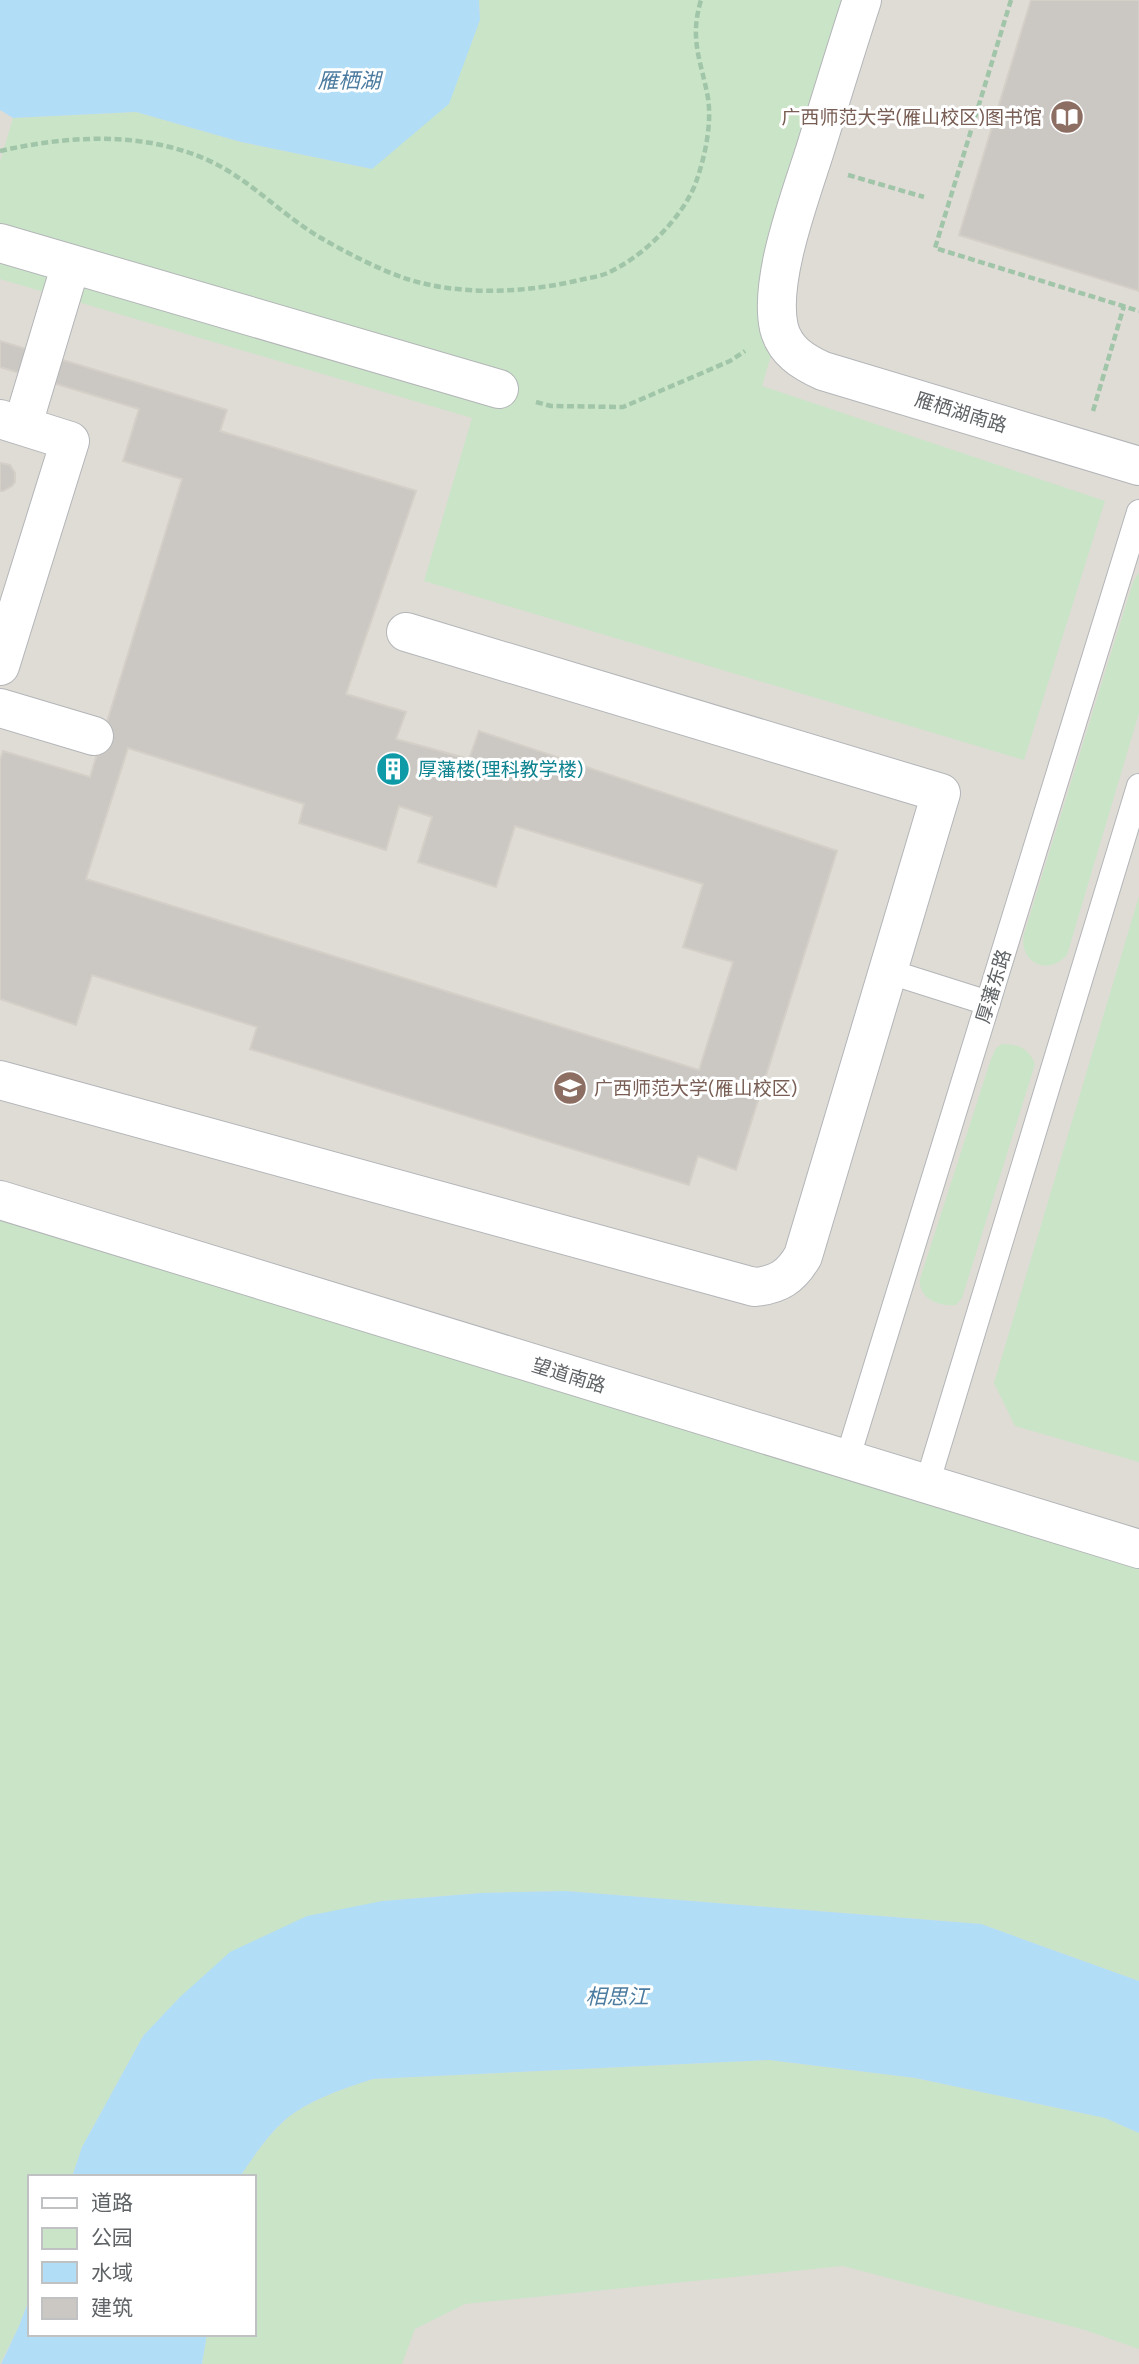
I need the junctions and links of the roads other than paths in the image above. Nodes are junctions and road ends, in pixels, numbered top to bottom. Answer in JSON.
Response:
{"nodes":[{"id":1,"x":862,"y":0,"type":"edge"},
{"id":2,"x":0,"y":243,"type":"edge"},
{"id":3,"x":71,"y":264,"type":"junction"},
{"id":4,"x":499,"y":389,"type":"road end"},
{"id":5,"x":11,"y":422,"type":"edge"},
{"id":6,"x":1139,"y":466,"type":"edge"},
{"id":7,"x":1139,"y":512,"type":"edge"},
{"id":8,"x":406,"y":632,"type":"dead end"},
{"id":9,"x":0,"y":666,"type":"edge"},
{"id":10,"x":0,"y":708,"type":"edge"},
{"id":11,"x":94,"y":736,"type":"dead end"},
{"id":12,"x":1139,"y":786,"type":"edge"},
{"id":13,"x":887,"y":971,"type":"junction"},
{"id":14,"x":989,"y":1003,"type":"junction"},
{"id":15,"x":0,"y":1080,"type":"edge"},
{"id":16,"x":0,"y":1200,"type":"edge"},
{"id":17,"x":847,"y":1460,"type":"junction"},
{"id":18,"x":928,"y":1485,"type":"junction"},
{"id":19,"x":1139,"y":1549,"type":"edge"}],
"edges":[{"from":1,"to":6,"type":"street","name":"雁栖湖南路"},
{"from":2,"to":3,"type":"street"},
{"from":3,"to":4,"type":"street"},
{"from":3,"to":5,"type":"street"},
{"from":5,"to":9,"type":"street"},
{"from":7,"to":14,"type":"lane","name":"厚藩东路"},
{"from":8,"to":13,"type":"street"},
{"from":10,"to":11,"type":"street"},
{"from":12,"to":18,"type":"lane"},
{"from":13,"to":14,"type":"lane"},
{"from":13,"to":15,"type":"street"},
{"from":14,"to":17,"type":"lane","name":"厚藩东路"},
{"from":16,"to":17,"type":"street","name":"望道南路"},
{"from":17,"to":18,"type":"street","name":"望道南路"},
{"from":18,"to":19,"type":"street","name":"望道南路"}]}
